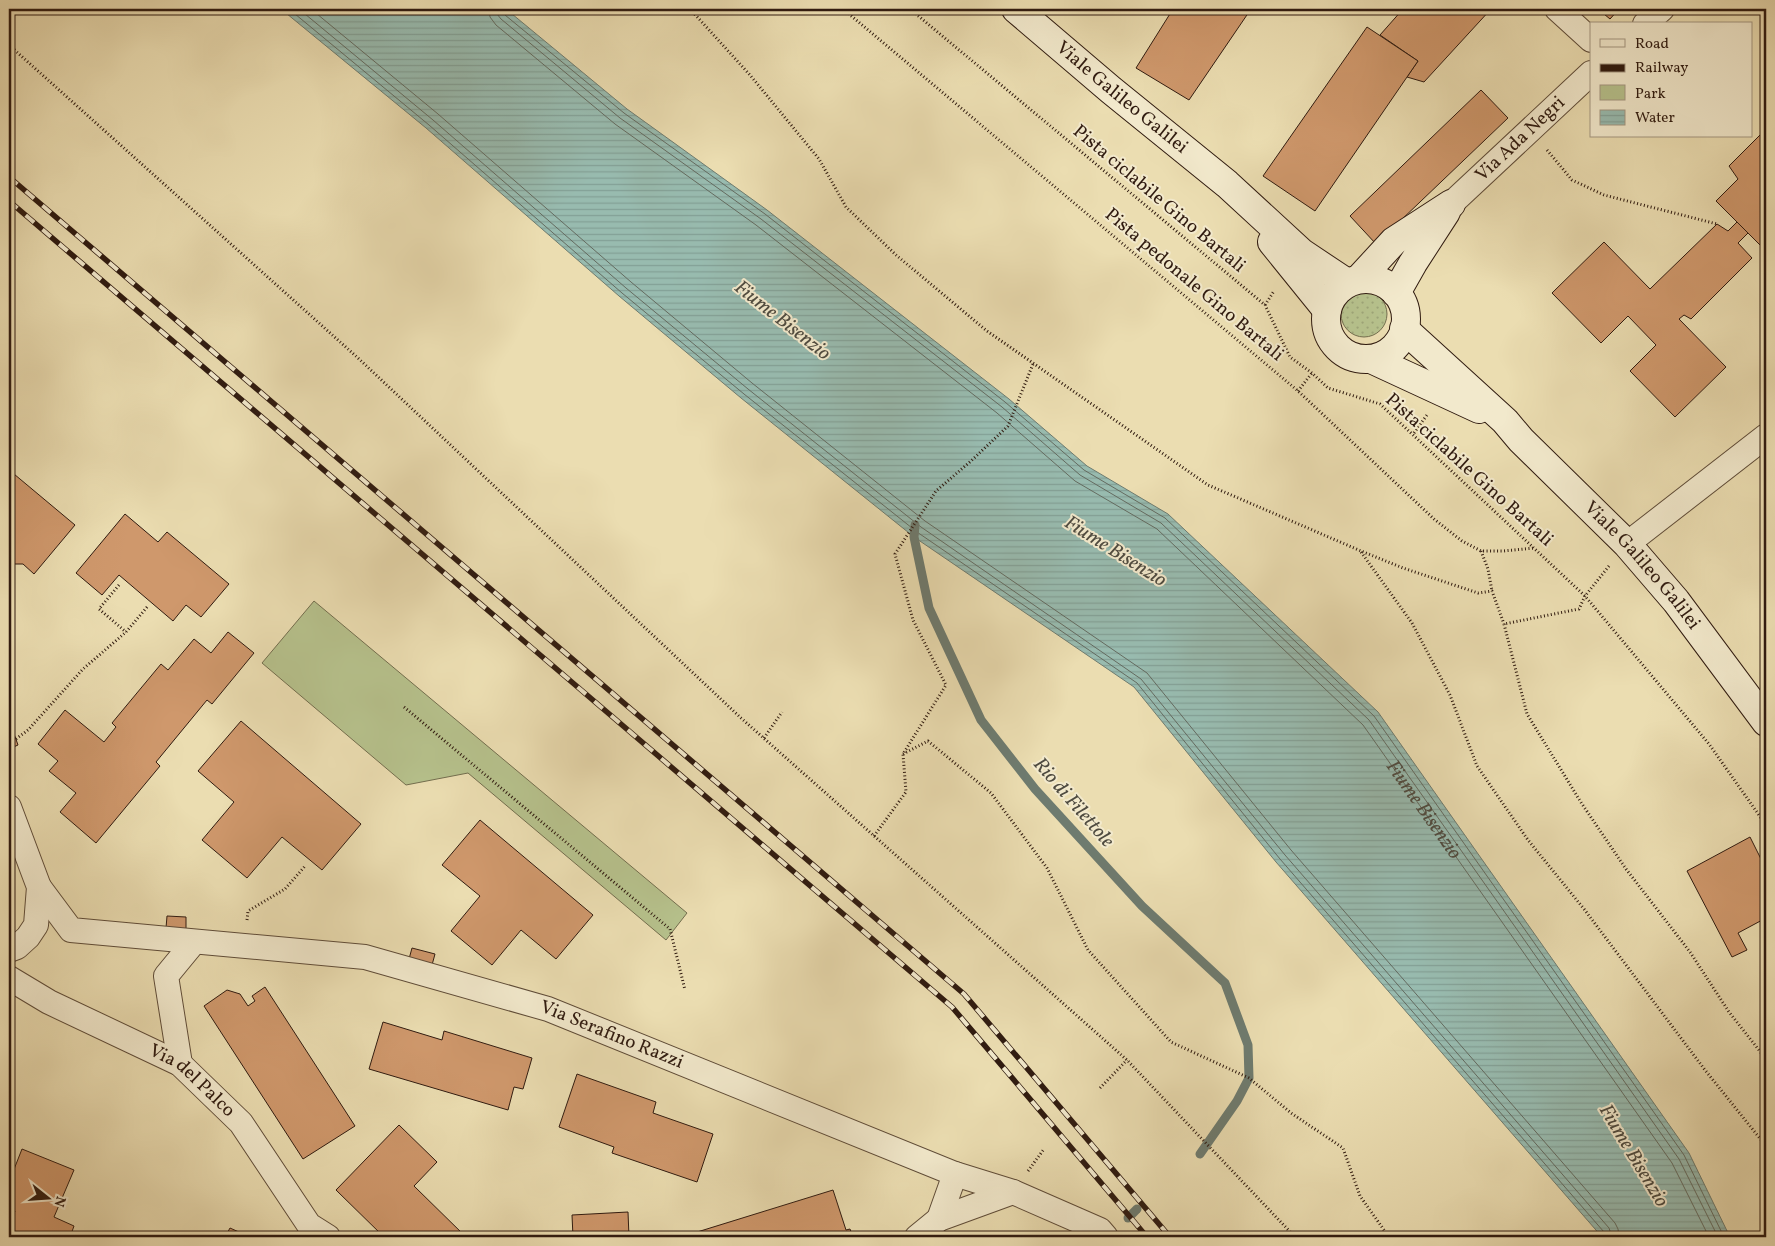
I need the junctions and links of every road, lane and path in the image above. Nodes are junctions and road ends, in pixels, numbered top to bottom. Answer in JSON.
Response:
{"nodes":[{"id":1,"x":690,"y":9,"type":"edge"},
{"id":2,"x":843,"y":9,"type":"edge"},
{"id":3,"x":910,"y":9,"type":"edge"},
{"id":4,"x":1016,"y":9,"type":"edge"},
{"id":5,"x":1557,"y":9,"type":"edge"},
{"id":6,"x":1662,"y":9,"type":"edge"},
{"id":7,"x":1647,"y":22,"type":"edge"},
{"id":8,"x":1590,"y":39,"type":"edge"},
{"id":9,"x":9,"y":45,"type":"edge"},
{"id":10,"x":1590,"y":75,"type":"edge"},
{"id":11,"x":1531,"y":130,"type":"junction"},
{"id":12,"x":1227,"y":184,"type":"junction"},
{"id":13,"x":1451,"y":204,"type":"junction"},
{"id":14,"x":1717,"y":224,"type":"dead end"},
{"id":15,"x":1353,"y":281,"type":"junction"},
{"id":16,"x":1396,"y":293,"type":"junction"},
{"id":17,"x":1327,"y":310,"type":"junction"},
{"id":18,"x":1404,"y":329,"type":"junction"},
{"id":19,"x":1371,"y":359,"type":"junction"},
{"id":20,"x":1033,"y":364,"type":"junction"},
{"id":21,"x":1312,"y":373,"type":"junction"},
{"id":22,"x":1298,"y":390,"type":"junction"},
{"id":23,"x":1505,"y":421,"type":"junction"},
{"id":24,"x":1766,"y":436,"type":"edge"},
{"id":25,"x":1627,"y":544,"type":"junction"},
{"id":26,"x":1536,"y":548,"type":"junction"},
{"id":27,"x":1361,"y":551,"type":"junction"},
{"id":28,"x":1482,"y":551,"type":"junction"},
{"id":29,"x":118,"y":585,"type":"dead end"},
{"id":30,"x":1492,"y":591,"type":"junction"},
{"id":31,"x":1585,"y":596,"type":"junction"},
{"id":32,"x":148,"y":606,"type":"dead end"},
{"id":33,"x":1504,"y":624,"type":"junction"},
{"id":34,"x":126,"y":632,"type":"junction"},
{"id":35,"x":404,"y":707,"type":"dead end"},
{"id":36,"x":782,"y":712,"type":"dead end"},
{"id":37,"x":1766,"y":722,"type":"edge"},
{"id":38,"x":764,"y":738,"type":"junction"},
{"id":39,"x":16,"y":739,"type":"dead end"},
{"id":40,"x":903,"y":754,"type":"junction"},
{"id":41,"x":9,"y":806,"type":"edge"},
{"id":42,"x":1766,"y":825,"type":"edge"},
{"id":43,"x":874,"y":836,"type":"junction"},
{"id":44,"x":306,"y":865,"type":"dead end"},
{"id":45,"x":39,"y":888,"type":"junction"},
{"id":46,"x":194,"y":942,"type":"junction"},
{"id":47,"x":244,"y":946,"type":"junction"},
{"id":48,"x":9,"y":950,"type":"edge"},
{"id":49,"x":9,"y":978,"type":"edge"},
{"id":50,"x":685,"y":990,"type":"dead end"},
{"id":51,"x":1766,"y":1059,"type":"edge"},
{"id":52,"x":1127,"y":1060,"type":"junction"},
{"id":53,"x":180,"y":1064,"type":"junction"},
{"id":54,"x":1100,"y":1088,"type":"dead end"},
{"id":55,"x":1766,"y":1146,"type":"edge"},
{"id":56,"x":954,"y":1174,"type":"junction"},
{"id":57,"x":1013,"y":1192,"type":"junction"},
{"id":58,"x":939,"y":1219,"type":"junction"},
{"id":59,"x":328,"y":1237,"type":"edge"},
{"id":60,"x":917,"y":1237,"type":"edge"},
{"id":61,"x":1106,"y":1237,"type":"edge"},
{"id":62,"x":1294,"y":1237,"type":"edge"},
{"id":63,"x":1389,"y":1237,"type":"edge"}],
"edges":[{"from":1,"to":20,"type":"path"},
{"from":2,"to":22,"type":"path","name":"Pista pedonale Gino Bartali"},
{"from":3,"to":21,"type":"path","name":"Pista ciclabile Gino Bartali"},
{"from":4,"to":12,"type":"main road","name":"Viale Galileo Galilei"},
{"from":5,"to":8,"type":"street"},
{"from":6,"to":7,"type":"street"},
{"from":9,"to":38,"type":"path"},
{"from":10,"to":11,"type":"street","name":"Via Ada Negri"},
{"from":11,"to":13,"type":"street","name":"Via Ada Negri"},
{"from":11,"to":14,"type":"path"},
{"from":12,"to":15,"type":"main road","name":"Viale Galileo Galilei"},
{"from":12,"to":17,"type":"main road","name":"Viale Galileo Galilei"},
{"from":13,"to":15,"type":"main road"},
{"from":13,"to":16,"type":"main road"},
{"from":15,"to":16,"type":"main road","name":"Viale Galileo Galilei"},
{"from":15,"to":17,"type":"main road"},
{"from":16,"to":18,"type":"main road"},
{"from":17,"to":19,"type":"main road","name":"Viale Galileo Galilei"},
{"from":18,"to":19,"type":"main road"},
{"from":18,"to":23,"type":"main road","name":"Viale Galileo Galilei"},
{"from":19,"to":23,"type":"main road","name":"Viale Galileo Galilei"},
{"from":20,"to":27,"type":"path"},
{"from":20,"to":40,"type":"path"},
{"from":21,"to":22,"type":"path"},
{"from":21,"to":26,"type":"path","name":"Pista ciclabile Gino Bartali"},
{"from":22,"to":28,"type":"path","name":"Pista pedonale Gino Bartali"},
{"from":23,"to":25,"type":"main road","name":"Viale Galileo Galilei"},
{"from":24,"to":25,"type":"street"},
{"from":25,"to":31,"type":"path"},
{"from":25,"to":37,"type":"main road","name":"Viale Galileo Galilei"},
{"from":26,"to":28,"type":"path","name":"Pista pedonale Gino Bartali"},
{"from":26,"to":31,"type":"path","name":"Pista ciclabile Gino Bartali"},
{"from":27,"to":30,"type":"path"},
{"from":27,"to":55,"type":"path"},
{"from":28,"to":30,"type":"path"},
{"from":29,"to":34,"type":"path"},
{"from":30,"to":33,"type":"path"},
{"from":31,"to":33,"type":"path"},
{"from":31,"to":42,"type":"path","name":"Pista ciclabile Gino Bartali"},
{"from":32,"to":34,"type":"path"},
{"from":33,"to":51,"type":"path"},
{"from":34,"to":39,"type":"path"},
{"from":35,"to":50,"type":"path"},
{"from":36,"to":38,"type":"path"},
{"from":38,"to":43,"type":"path"},
{"from":40,"to":43,"type":"path"},
{"from":40,"to":63,"type":"path"},
{"from":41,"to":45,"type":"street"},
{"from":43,"to":52,"type":"path"},
{"from":44,"to":47,"type":"path"},
{"from":45,"to":46,"type":"street","name":"Via Serafino Razzi"},
{"from":45,"to":48,"type":"street"},
{"from":46,"to":47,"type":"street","name":"Via Serafino Razzi"},
{"from":46,"to":53,"type":"street"},
{"from":47,"to":56,"type":"street","name":"Via Serafino Razzi"},
{"from":49,"to":53,"type":"street","name":"Via del Palco"},
{"from":52,"to":54,"type":"path"},
{"from":52,"to":62,"type":"path"},
{"from":53,"to":59,"type":"street","name":"Via del Palco"},
{"from":56,"to":57,"type":"street","name":"Via Serafino Razzi"},
{"from":56,"to":58,"type":"street"},
{"from":57,"to":58,"type":"street"},
{"from":57,"to":61,"type":"street"},
{"from":58,"to":60,"type":"street"}]}
